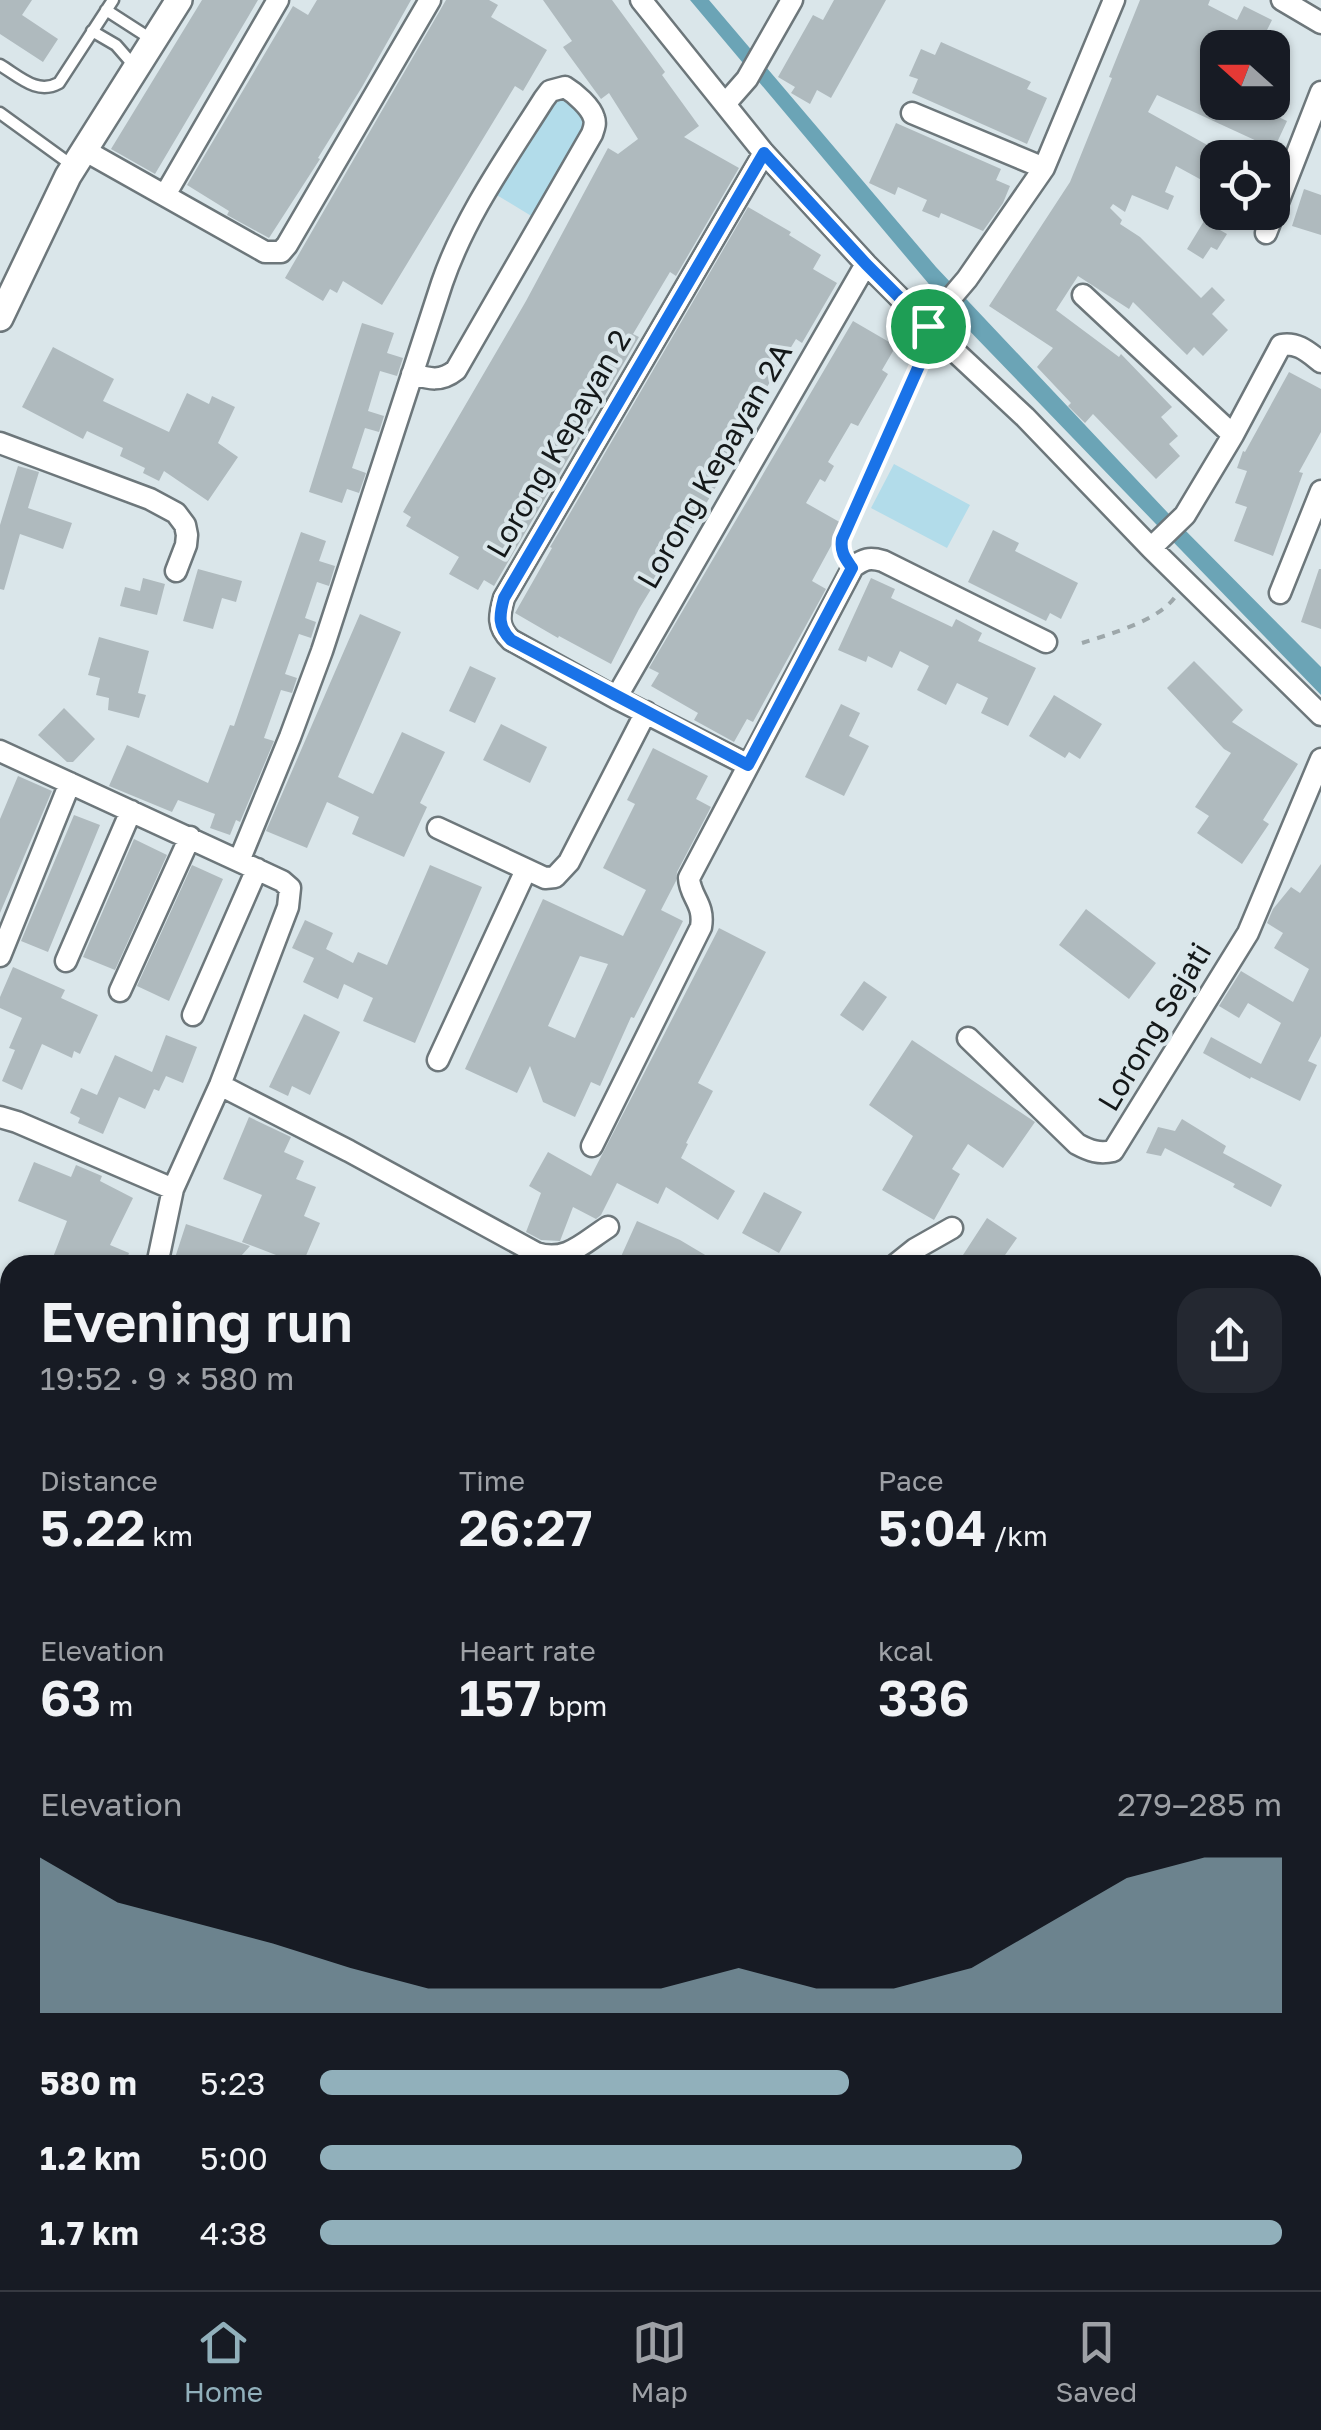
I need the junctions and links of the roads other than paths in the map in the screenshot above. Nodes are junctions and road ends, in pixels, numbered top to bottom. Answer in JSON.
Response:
{"nodes":[{"id":1,"x":179,"y":0,"type":"edge"},
{"id":2,"x":278,"y":0,"type":"edge"},
{"id":3,"x":430,"y":0,"type":"edge"},
{"id":4,"x":641,"y":0,"type":"edge"},
{"id":5,"x":792,"y":0,"type":"edge"},
{"id":6,"x":1114,"y":0,"type":"edge"},
{"id":7,"x":1282,"y":0,"type":"edge"},
{"id":8,"x":109,"y":5,"type":"edge"},
{"id":9,"x":1321,"y":23,"type":"edge"},
{"id":10,"x":92,"y":30,"type":"junction"},
{"id":11,"x":153,"y":41,"type":"junction"},
{"id":12,"x":0,"y":65,"type":"edge"},
{"id":13,"x":137,"y":68,"type":"junction"},
{"id":14,"x":1321,"y":92,"type":"edge"},
{"id":15,"x":725,"y":104,"type":"junction"},
{"id":16,"x":0,"y":113,"type":"edge"},
{"id":17,"x":912,"y":113,"type":"dead end"},
{"id":18,"x":764,"y":153,"type":"junction"},
{"id":19,"x":79,"y":158,"type":"junction"},
{"id":20,"x":1044,"y":168,"type":"junction"},
{"id":21,"x":165,"y":195,"type":"junction"},
{"id":22,"x":1266,"y":233,"type":"dead end"},
{"id":23,"x":866,"y":264,"type":"junction"},
{"id":24,"x":1083,"y":295,"type":"dead end"},
{"id":25,"x":0,"y":318,"type":"edge"},
{"id":26,"x":931,"y":326,"type":"junction"},
{"id":27,"x":1321,"y":362,"type":"edge"},
{"id":28,"x":412,"y":374,"type":"junction"},
{"id":29,"x":1233,"y":434,"type":"junction"},
{"id":30,"x":0,"y":443,"type":"edge"},
{"id":31,"x":1321,"y":491,"type":"edge"},
{"id":32,"x":1156,"y":544,"type":"junction"},
{"id":33,"x":176,"y":571,"type":"dead end"},
{"id":34,"x":1280,"y":594,"type":"dead end"},
{"id":35,"x":1046,"y":642,"type":"dead end"},
{"id":36,"x":616,"y":698,"type":"junction"},
{"id":37,"x":646,"y":712,"type":"junction"},
{"id":38,"x":1321,"y":715,"type":"edge"},
{"id":39,"x":2,"y":756,"type":"edge"},
{"id":40,"x":1321,"y":759,"type":"edge"},
{"id":41,"x":748,"y":765,"type":"junction"},
{"id":42,"x":70,"y":784,"type":"junction"},
{"id":43,"x":130,"y":811,"type":"junction"},
{"id":44,"x":438,"y":828,"type":"dead end"},
{"id":45,"x":190,"y":838,"type":"junction"},
{"id":46,"x":248,"y":866,"type":"junction"},
{"id":47,"x":526,"y":870,"type":"junction"},
{"id":48,"x":0,"y":956,"type":"edge"},
{"id":49,"x":66,"y":961,"type":"dead end"},
{"id":50,"x":120,"y":991,"type":"dead end"},
{"id":51,"x":193,"y":1015,"type":"dead end"},
{"id":52,"x":968,"y":1038,"type":"dead end"},
{"id":53,"x":438,"y":1060,"type":"dead end"},
{"id":54,"x":220,"y":1085,"type":"junction"},
{"id":55,"x":0,"y":1118,"type":"edge"},
{"id":56,"x":592,"y":1146,"type":"dead end"},
{"id":57,"x":174,"y":1190,"type":"junction"},
{"id":58,"x":608,"y":1226,"type":"dead end"},
{"id":59,"x":952,"y":1228,"type":"dead end"},
{"id":60,"x":159,"y":1255,"type":"edge"},
{"id":61,"x":542,"y":1255,"type":"edge"},
{"id":62,"x":563,"y":1255,"type":"edge"},
{"id":63,"x":909,"y":1255,"type":"edge"}],
"edges":[{"from":1,"to":11,"type":"street"},
{"from":2,"to":21,"type":"street"},
{"from":3,"to":21,"type":"street"},
{"from":4,"to":15,"type":"street"},
{"from":5,"to":15,"type":"street"},
{"from":6,"to":20,"type":"street"},
{"from":7,"to":9,"type":"street"},
{"from":8,"to":10,"type":"lane"},
{"from":8,"to":11,"type":"lane"},
{"from":10,"to":12,"type":"lane"},
{"from":10,"to":13,"type":"lane"},
{"from":11,"to":13,"type":"street"},
{"from":13,"to":19,"type":"street"},
{"from":14,"to":22,"type":"street"},
{"from":15,"to":18,"type":"street"},
{"from":16,"to":19,"type":"lane"},
{"from":17,"to":20,"type":"street"},
{"from":18,"to":23,"type":"street"},
{"from":18,"to":36,"type":"street","name":"Lorong Kepayan 2"},
{"from":19,"to":21,"type":"street"},
{"from":19,"to":25,"type":"street"},
{"from":20,"to":26,"type":"street"},
{"from":23,"to":26,"type":"street"},
{"from":23,"to":36,"type":"street","name":"Lorong Kepayan 2A"},
{"from":24,"to":29,"type":"street"},
{"from":26,"to":32,"type":"street"},
{"from":27,"to":29,"type":"street"},
{"from":28,"to":28,"type":"street"},
{"from":28,"to":46,"type":"street"},
{"from":29,"to":32,"type":"street"},
{"from":30,"to":33,"type":"street"},
{"from":31,"to":34,"type":"street"},
{"from":32,"to":38,"type":"street"},
{"from":35,"to":41,"type":"street"},
{"from":36,"to":37,"type":"street","name":"Lorong Kepayan 2"},
{"from":37,"to":41,"type":"street","name":"Lorong Kepayan 2"},
{"from":37,"to":47,"type":"street"},
{"from":39,"to":42,"type":"street"},
{"from":40,"to":52,"type":"street","name":"Lorong Sejati"},
{"from":41,"to":56,"type":"street"},
{"from":42,"to":43,"type":"street"},
{"from":42,"to":48,"type":"street"},
{"from":43,"to":45,"type":"street"},
{"from":43,"to":49,"type":"street"},
{"from":44,"to":47,"type":"street"},
{"from":45,"to":46,"type":"street"},
{"from":45,"to":50,"type":"street"},
{"from":46,"to":51,"type":"street"},
{"from":46,"to":54,"type":"street"},
{"from":47,"to":53,"type":"street"},
{"from":54,"to":57,"type":"street"},
{"from":54,"to":61,"type":"street"},
{"from":55,"to":57,"type":"street"},
{"from":57,"to":60,"type":"street"},
{"from":58,"to":62,"type":"street"},
{"from":59,"to":63,"type":"street"}]}
